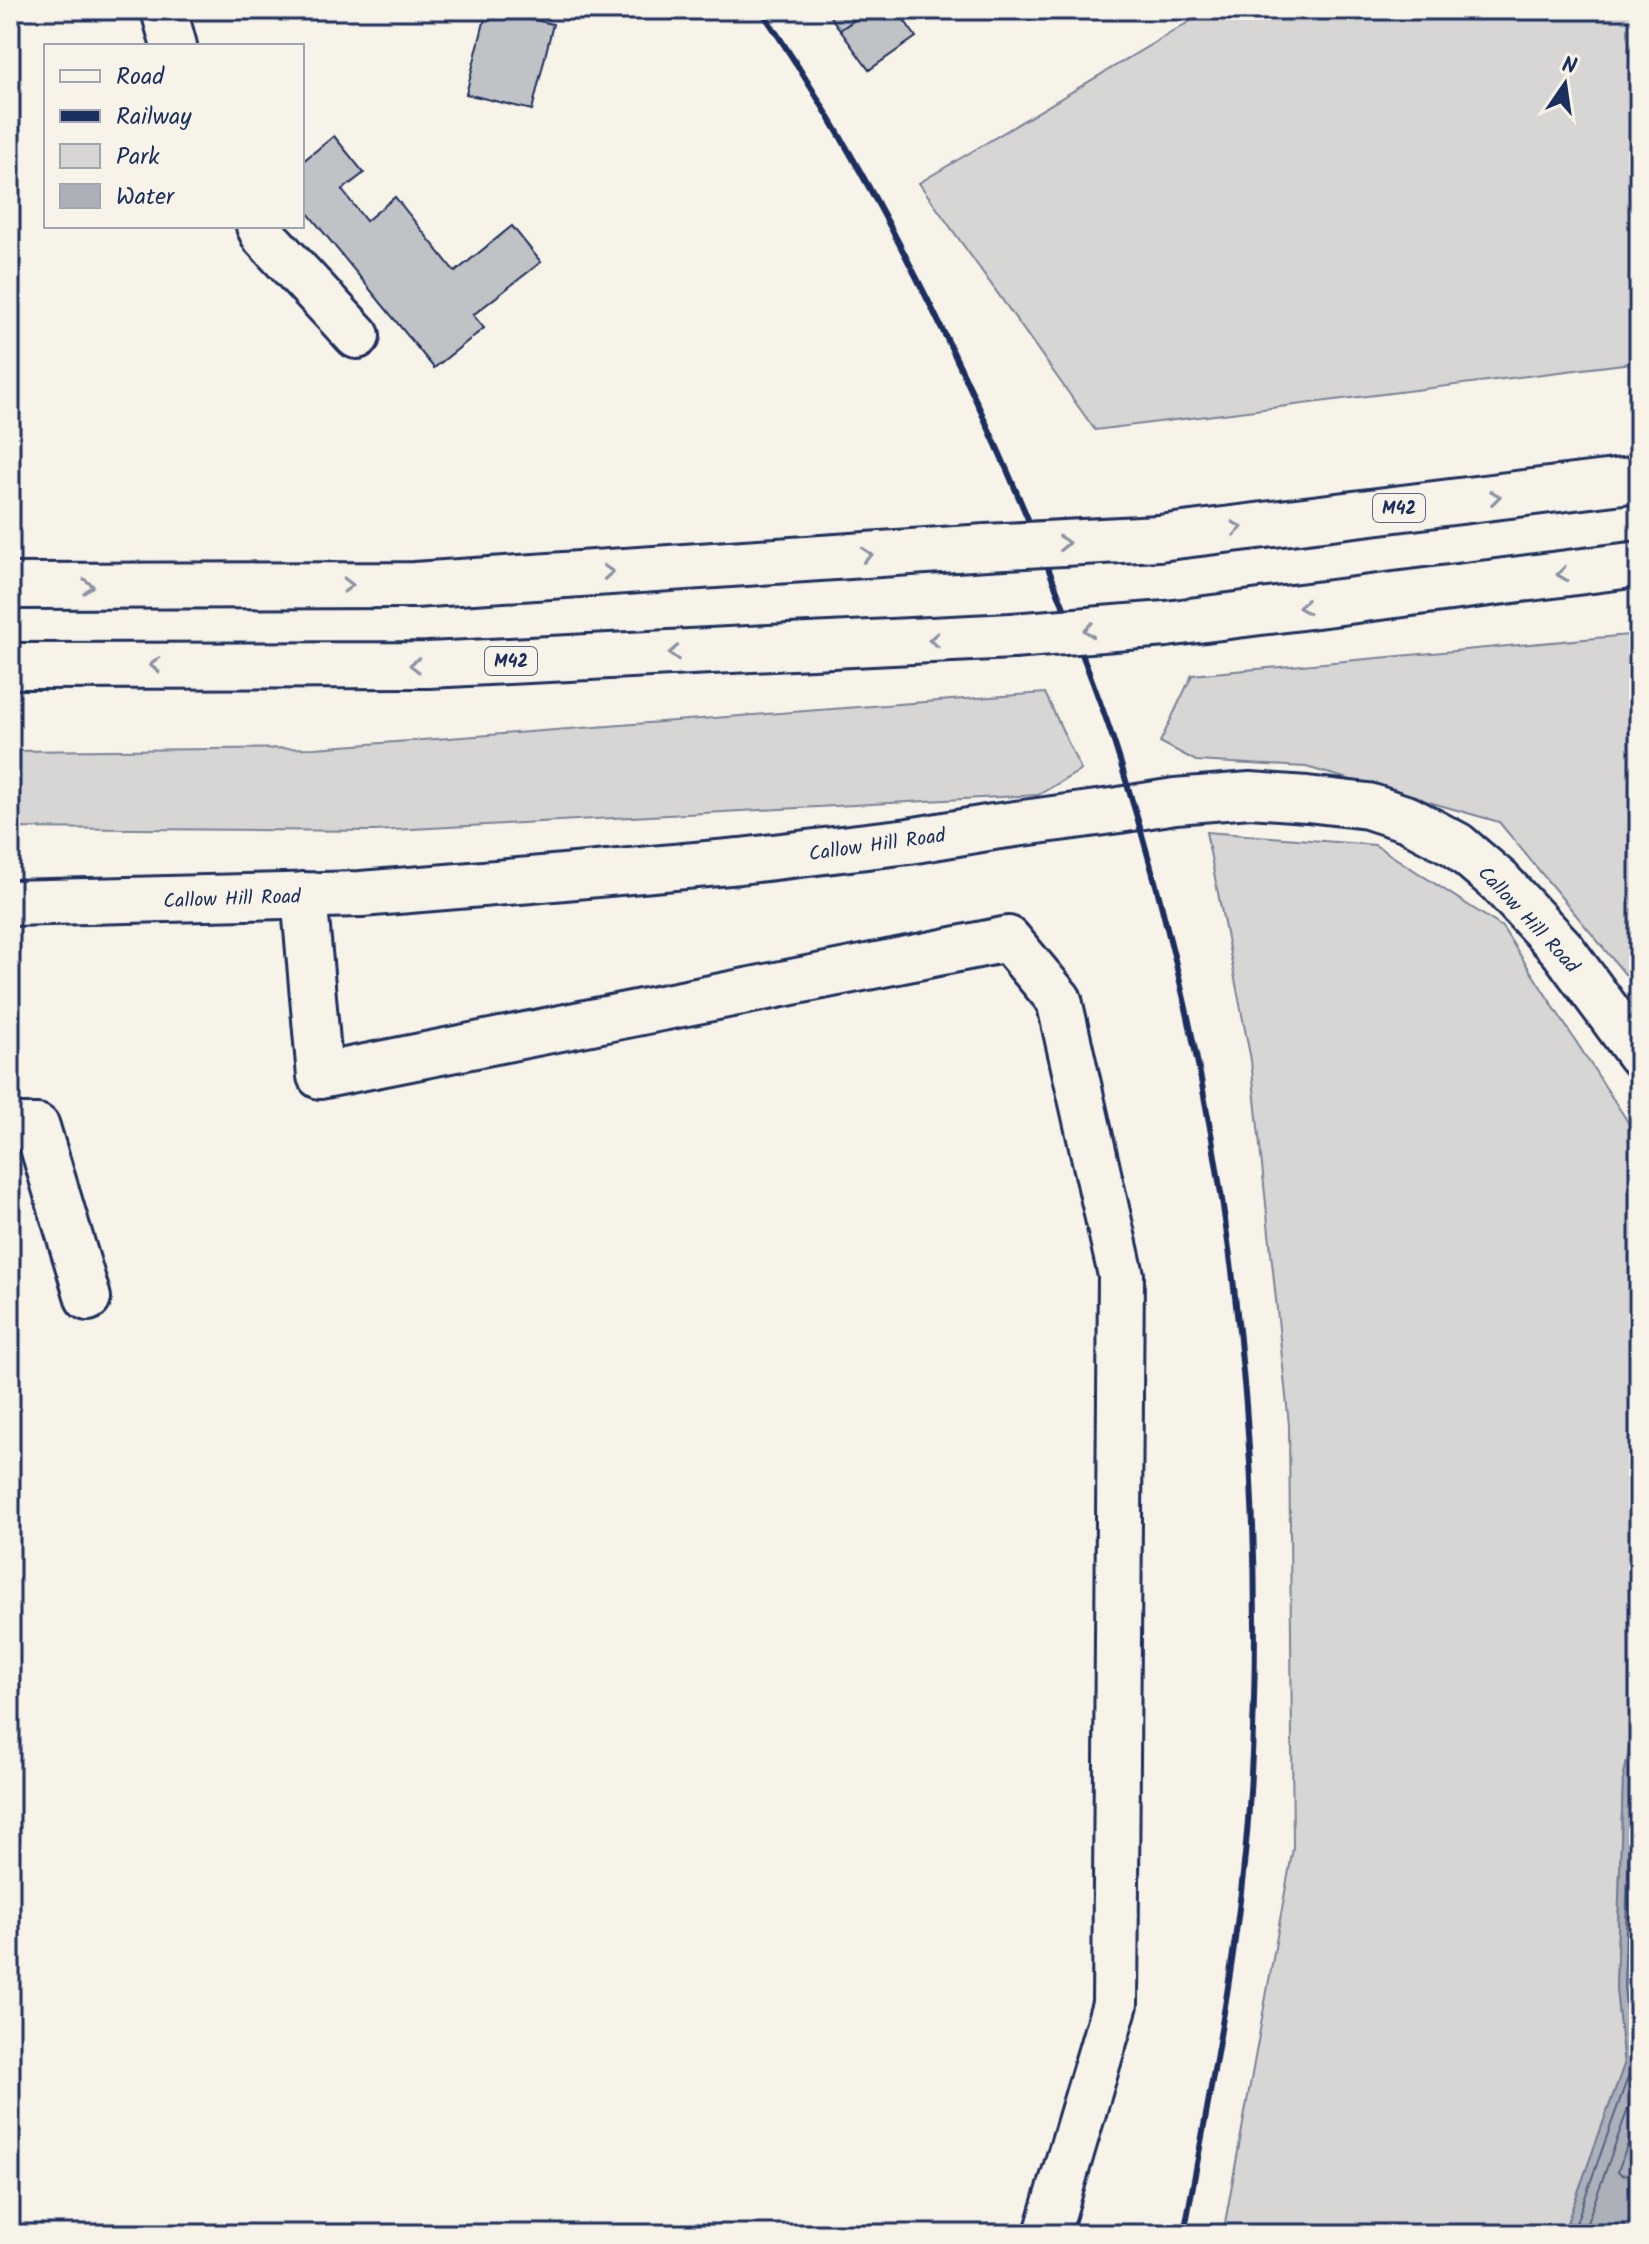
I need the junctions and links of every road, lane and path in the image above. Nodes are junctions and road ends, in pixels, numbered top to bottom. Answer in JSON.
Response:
{"nodes":[{"id":1,"x":164,"y":10,"type":"edge"},
{"id":2,"x":173,"y":44,"type":"edge"},
{"id":3,"x":260,"y":228,"type":"edge"},
{"id":4,"x":357,"y":336,"type":"dead end"},
{"id":5,"x":1639,"y":479,"type":"edge"},
{"id":6,"x":1639,"y":564,"type":"edge"},
{"id":7,"x":10,"y":586,"type":"edge"},
{"id":8,"x":10,"y":666,"type":"edge"},
{"id":9,"x":304,"y":895,"type":"junction"},
{"id":10,"x":10,"y":903,"type":"edge"},
{"id":11,"x":1639,"y":1054,"type":"edge"},
{"id":12,"x":10,"y":1127,"type":"edge"},
{"id":13,"x":88,"y":1298,"type":"dead end"},
{"id":14,"x":1047,"y":2234,"type":"edge"}],
"edges":[{"from":1,"to":2,"type":"main road"},
{"from":3,"to":4,"type":"main road"},
{"from":7,"to":5,"type":"main road","number":"M42","one_way":true,"bridge":true},
{"from":6,"to":8,"type":"main road","number":"M42","one_way":true,"bridge":true},
{"from":9,"to":10,"type":"main road","name":"Callow Hill Road"},
{"from":9,"to":11,"type":"main road","name":"Callow Hill Road"},
{"from":9,"to":14,"type":"main road"},
{"from":12,"to":13,"type":"main road"}]}
